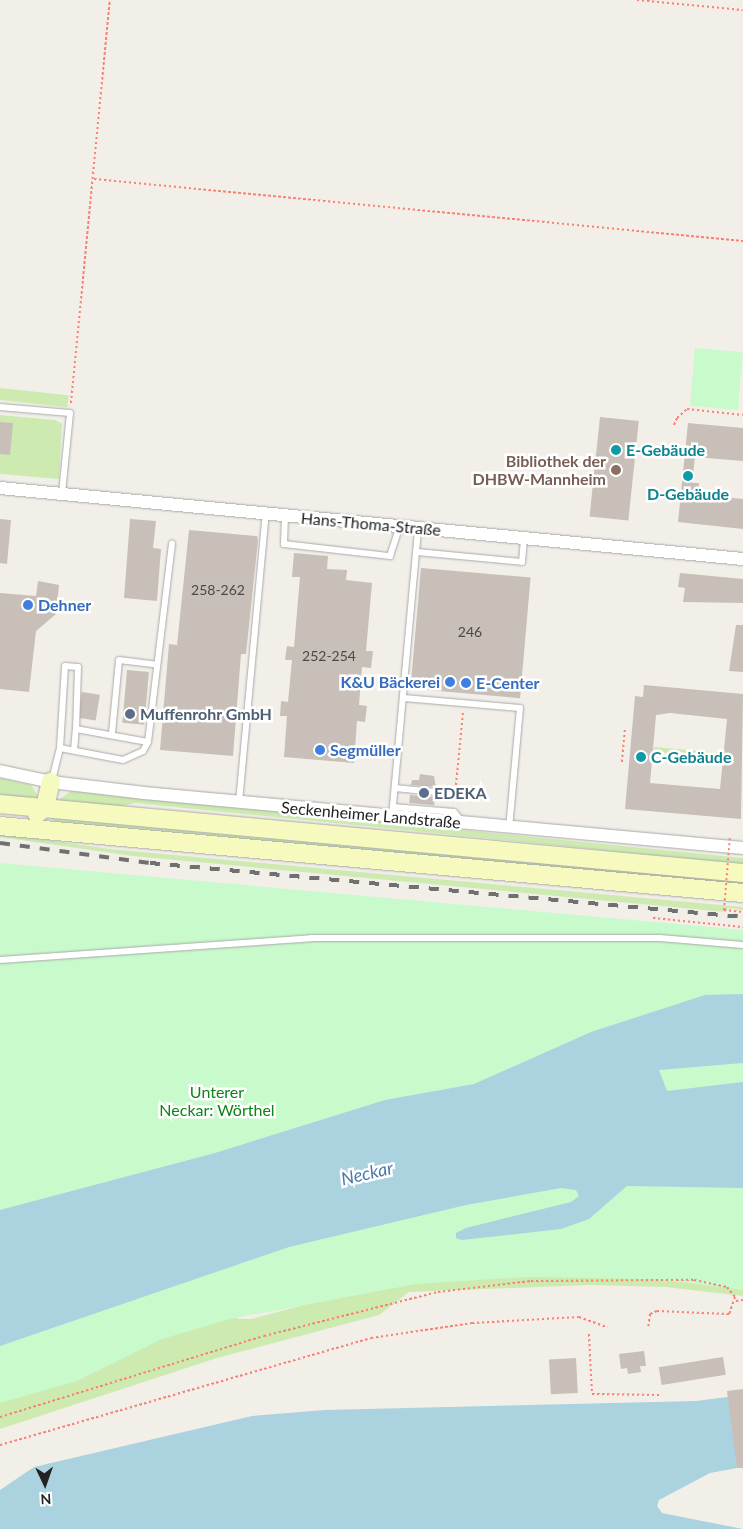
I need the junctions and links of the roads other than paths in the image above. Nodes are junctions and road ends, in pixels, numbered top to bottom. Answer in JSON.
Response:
{"nodes":[{"id":1,"x":0,"y":407,"type":"edge"},
{"id":2,"x":0,"y":488,"type":"edge"},
{"id":3,"x":62,"y":493,"type":"junction"},
{"id":4,"x":266,"y":513,"type":"junction"},
{"id":5,"x":285,"y":515,"type":"junction"},
{"id":6,"x":400,"y":526,"type":"junction"},
{"id":7,"x":418,"y":528,"type":"junction"},
{"id":8,"x":524,"y":538,"type":"junction"},
{"id":9,"x":172,"y":543,"type":"dead end"},
{"id":10,"x":417,"y":552,"type":"junction"},
{"id":11,"x":743,"y":559,"type":"edge"},
{"id":12,"x":157,"y":665,"type":"junction"},
{"id":13,"x":404,"y":698,"type":"junction"},
{"id":14,"x":76,"y":729,"type":"junction"},
{"id":15,"x":112,"y":733,"type":"junction"},
{"id":16,"x":148,"y":742,"type":"junction"},
{"id":17,"x":60,"y":748,"type":"junction"},
{"id":18,"x":74,"y":750,"type":"junction"},
{"id":19,"x":0,"y":770,"type":"edge"},
{"id":20,"x":51,"y":782,"type":"junction"},
{"id":21,"x":395,"y":788,"type":"junction"},
{"id":22,"x":456,"y":794,"type":"road end"},
{"id":23,"x":239,"y":802,"type":"junction"},
{"id":24,"x":0,"y":804,"type":"edge"},
{"id":25,"x":45,"y":807,"type":"junction"},
{"id":26,"x":392,"y":812,"type":"junction"},
{"id":27,"x":0,"y":825,"type":"edge"},
{"id":28,"x":509,"y":828,"type":"junction"},
{"id":29,"x":743,"y":848,"type":"edge"},
{"id":30,"x":743,"y":873,"type":"edge"},
{"id":31,"x":743,"y":893,"type":"edge"},
{"id":32,"x":743,"y":945,"type":"edge"},
{"id":33,"x":0,"y":960,"type":"edge"}],
"edges":[{"from":1,"to":3,"type":"lane"},
{"from":2,"to":3,"type":"street","name":"Hans-Thoma-Straße"},
{"from":3,"to":4,"type":"street","name":"Hans-Thoma-Straße"},
{"from":4,"to":5,"type":"street","name":"Hans-Thoma-Straße"},
{"from":4,"to":23,"type":"lane"},
{"from":5,"to":6,"type":"street","name":"Hans-Thoma-Straße"},
{"from":5,"to":6,"type":"lane"},
{"from":6,"to":7,"type":"street","name":"Hans-Thoma-Straße"},
{"from":7,"to":8,"type":"street","name":"Hans-Thoma-Straße"},
{"from":7,"to":10,"type":"lane"},
{"from":8,"to":10,"type":"lane"},
{"from":8,"to":11,"type":"street","name":"Hans-Thoma-Straße"},
{"from":9,"to":12,"type":"lane"},
{"from":10,"to":13,"type":"lane"},
{"from":12,"to":15,"type":"lane"},
{"from":12,"to":16,"type":"lane"},
{"from":13,"to":21,"type":"lane"},
{"from":13,"to":28,"type":"lane"},
{"from":14,"to":15,"type":"lane"},
{"from":14,"to":17,"type":"lane"},
{"from":14,"to":18,"type":"lane"},
{"from":15,"to":16,"type":"lane"},
{"from":16,"to":18,"type":"lane"},
{"from":17,"to":18,"type":"lane"},
{"from":17,"to":20,"type":"lane"},
{"from":19,"to":20,"type":"street","name":"Seckenheimer Landstraße"},
{"from":20,"to":23,"type":"street","name":"Seckenheimer Landstraße"},
{"from":20,"to":25,"type":"main road"},
{"from":21,"to":22,"type":"lane"},
{"from":21,"to":26,"type":"lane"},
{"from":23,"to":26,"type":"street","name":"Seckenheimer Landstraße"},
{"from":24,"to":25,"type":"main road","name":"Seckenheimer Landstraße"},
{"from":25,"to":27,"type":"main road"},
{"from":25,"to":30,"type":"main road","name":"Seckenheimer Landstraße"},
{"from":26,"to":28,"type":"street","name":"Seckenheimer Landstraße"},
{"from":27,"to":31,"type":"main road"},
{"from":28,"to":29,"type":"street","name":"Seckenheimer Landstraße"},
{"from":32,"to":33,"type":"lane"}]}
